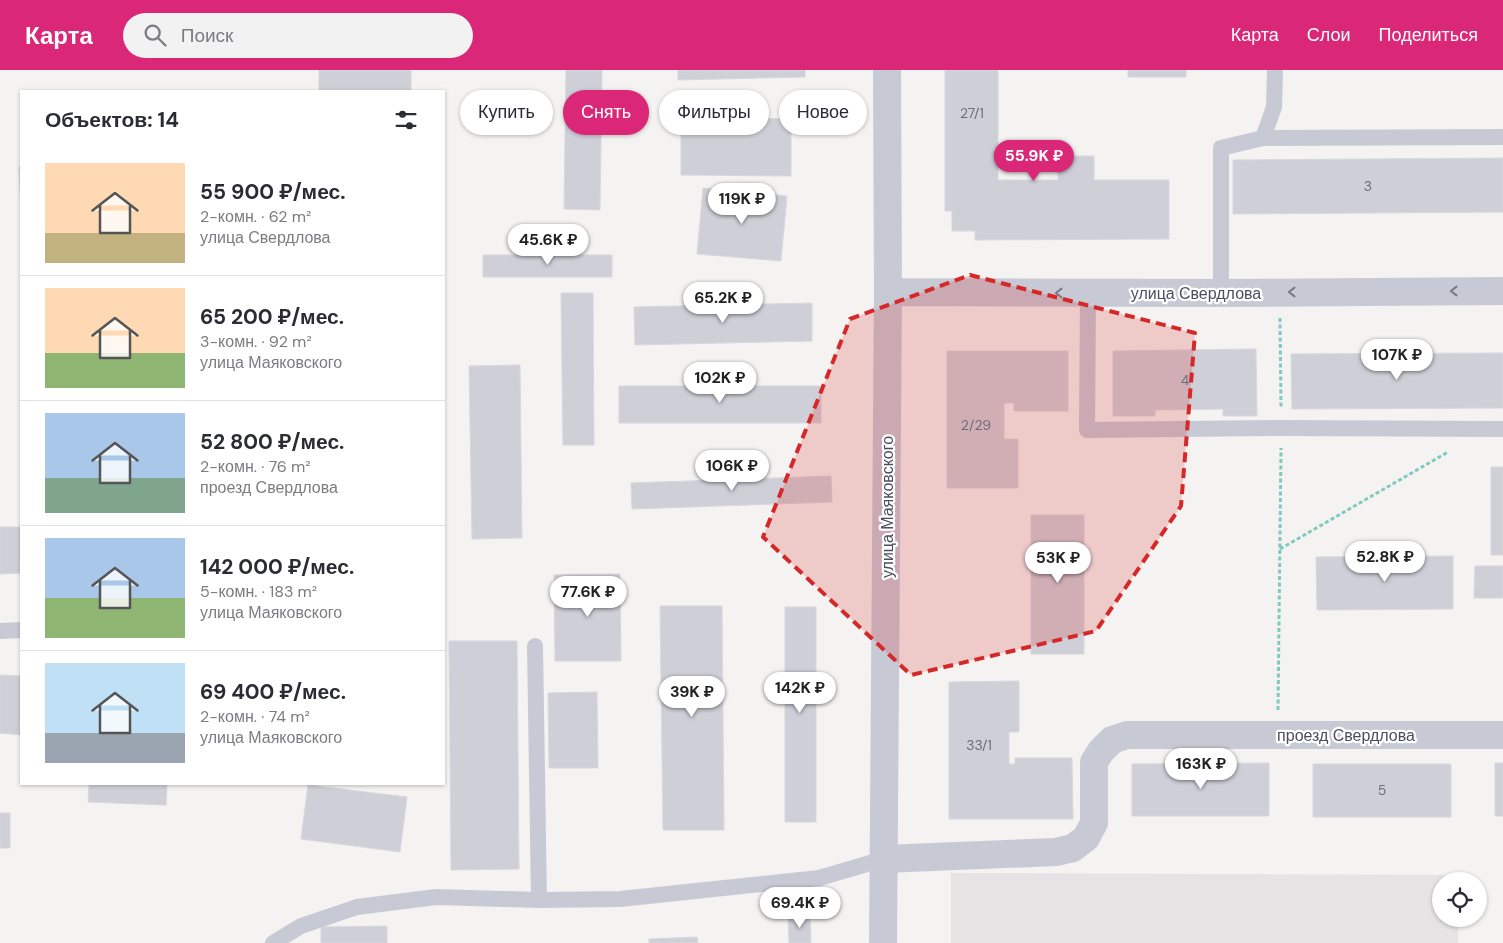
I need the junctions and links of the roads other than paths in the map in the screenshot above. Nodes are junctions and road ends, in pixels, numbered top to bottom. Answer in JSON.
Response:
{"nodes":[{"id":1,"x":887,"y":70,"type":"edge"},
{"id":2,"x":1275,"y":70,"type":"edge"},
{"id":3,"x":1503,"y":137,"type":"edge"},
{"id":4,"x":1263,"y":138,"type":"junction"},
{"id":5,"x":1503,"y":291,"type":"edge"},
{"id":6,"x":888,"y":292,"type":"junction"},
{"id":7,"x":1088,"y":293,"type":"junction"},
{"id":8,"x":1221,"y":293,"type":"junction"},
{"id":9,"x":1495,"y":429,"type":"edge"},
{"id":10,"x":20,"y":630,"type":"edge"},
{"id":11,"x":0,"y":631,"type":"edge"},
{"id":12,"x":535,"y":646,"type":"dead end"},
{"id":13,"x":1503,"y":735,"type":"edge"},
{"id":14,"x":884,"y":859,"type":"junction"},
{"id":15,"x":539,"y":900,"type":"junction"},
{"id":16,"x":272,"y":943,"type":"edge"},
{"id":17,"x":883,"y":943,"type":"edge"}],
"edges":[{"from":1,"to":6,"type":"street","name":"улица Маяковского"},
{"from":2,"to":4,"type":"lane"},
{"from":3,"to":4,"type":"lane"},
{"from":4,"to":8,"type":"lane"},
{"from":5,"to":8,"type":"street","name":"улица Свердлова","one_way":true},
{"from":7,"to":6,"type":"street","name":"улица Свердлова","one_way":true},
{"from":6,"to":14,"type":"street","name":"улица Маяковского"},
{"from":7,"to":8,"type":"street","name":"улица Свердлова"},
{"from":7,"to":9,"type":"lane"},
{"from":10,"to":11,"type":"lane"},
{"from":12,"to":15,"type":"lane"},
{"from":13,"to":14,"type":"street","name":"проезд Свердлова"},
{"from":14,"to":15,"type":"lane"},
{"from":14,"to":17,"type":"street","name":"улица Маяковского"},
{"from":15,"to":16,"type":"lane"}]}
